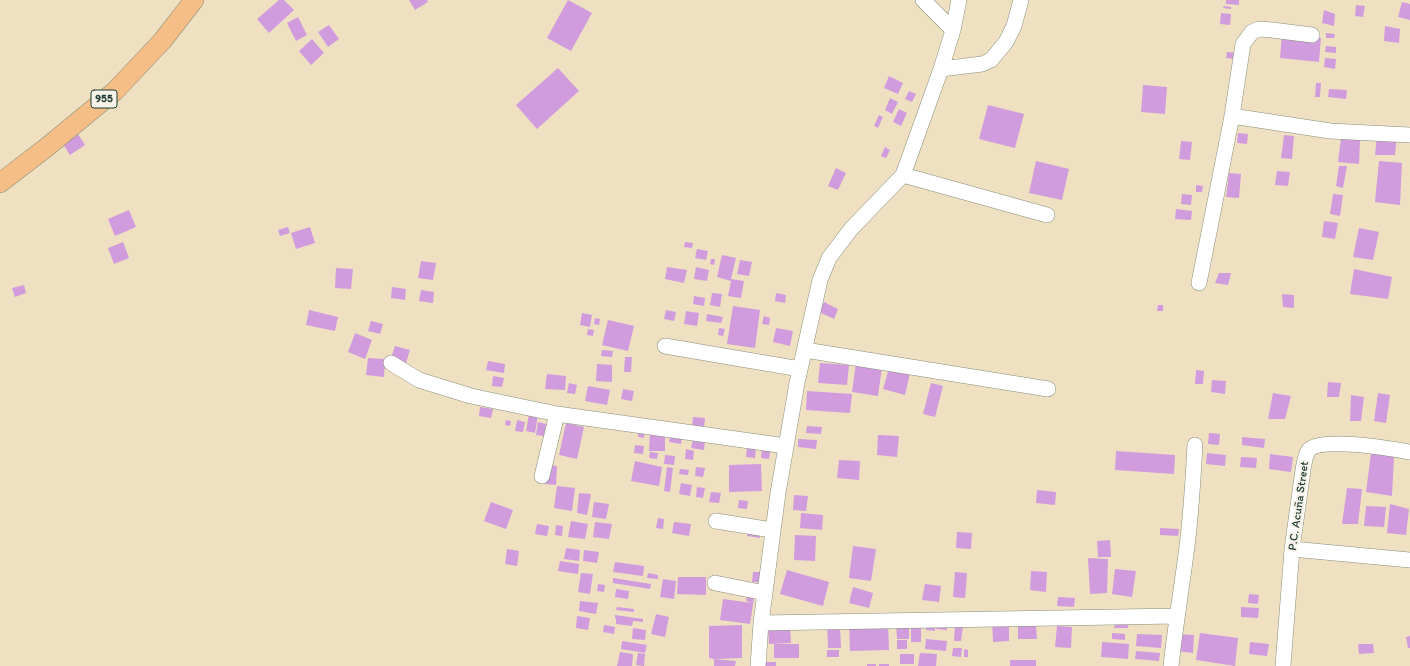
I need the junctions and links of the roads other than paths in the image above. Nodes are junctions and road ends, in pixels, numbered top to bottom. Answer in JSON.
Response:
{"nodes":[{"id":1,"x":194,"y":0,"type":"edge"},
{"id":2,"x":923,"y":0,"type":"edge"},
{"id":3,"x":959,"y":0,"type":"edge"},
{"id":4,"x":1022,"y":0,"type":"edge"},
{"id":5,"x":953,"y":30,"type":"junction"},
{"id":6,"x":1312,"y":35,"type":"dead end"},
{"id":7,"x":941,"y":69,"type":"junction"},
{"id":8,"x":1232,"y":116,"type":"junction"},
{"id":9,"x":1410,"y":135,"type":"edge"},
{"id":10,"x":903,"y":175,"type":"junction"},
{"id":11,"x":0,"y":183,"type":"edge"},
{"id":12,"x":1047,"y":215,"type":"dead end"},
{"id":13,"x":1198,"y":283,"type":"dead end"},
{"id":14,"x":665,"y":346,"type":"dead end"},
{"id":15,"x":804,"y":350,"type":"junction"},
{"id":16,"x":391,"y":363,"type":"dead end"},
{"id":17,"x":800,"y":369,"type":"junction"},
{"id":18,"x":1048,"y":389,"type":"dead end"},
{"id":19,"x":557,"y":414,"type":"junction"},
{"id":20,"x":1195,"y":445,"type":"dead end"},
{"id":21,"x":786,"y":446,"type":"junction"},
{"id":22,"x":1410,"y":452,"type":"edge"},
{"id":23,"x":542,"y":476,"type":"dead end"},
{"id":24,"x":716,"y":521,"type":"dead end"},
{"id":25,"x":772,"y":530,"type":"junction"},
{"id":26,"x":1292,"y":549,"type":"junction"},
{"id":27,"x":1410,"y":560,"type":"edge"},
{"id":28,"x":715,"y":583,"type":"dead end"},
{"id":29,"x":765,"y":593,"type":"junction"},
{"id":30,"x":1176,"y":616,"type":"junction"},
{"id":31,"x":761,"y":623,"type":"junction"},
{"id":32,"x":758,"y":666,"type":"edge"},
{"id":33,"x":1171,"y":666,"type":"edge"},
{"id":34,"x":1283,"y":666,"type":"edge"}],
"edges":[{"from":1,"to":11,"type":"main road","number":"955"},
{"from":2,"to":5,"type":"street"},
{"from":3,"to":5,"type":"street"},
{"from":4,"to":7,"type":"street"},
{"from":5,"to":7,"type":"street"},
{"from":6,"to":8,"type":"street"},
{"from":7,"to":10,"type":"street"},
{"from":8,"to":9,"type":"street"},
{"from":8,"to":13,"type":"street"},
{"from":10,"to":12,"type":"street"},
{"from":10,"to":15,"type":"street"},
{"from":14,"to":17,"type":"street"},
{"from":15,"to":17,"type":"street"},
{"from":15,"to":18,"type":"street"},
{"from":16,"to":19,"type":"street"},
{"from":17,"to":21,"type":"street"},
{"from":19,"to":21,"type":"street"},
{"from":19,"to":23,"type":"street"},
{"from":20,"to":30,"type":"street"},
{"from":21,"to":25,"type":"street"},
{"from":22,"to":26,"type":"street","name":"P.C. Acuña Street"},
{"from":24,"to":25,"type":"street"},
{"from":25,"to":29,"type":"street"},
{"from":26,"to":27,"type":"street"},
{"from":26,"to":34,"type":"street","name":"P.C. Acuña Street"},
{"from":28,"to":29,"type":"street"},
{"from":29,"to":31,"type":"street"},
{"from":30,"to":31,"type":"street"},
{"from":30,"to":33,"type":"street"},
{"from":31,"to":32,"type":"street"}]}
